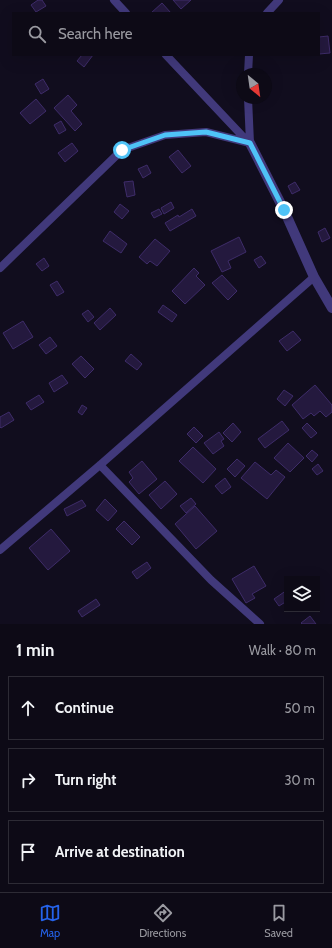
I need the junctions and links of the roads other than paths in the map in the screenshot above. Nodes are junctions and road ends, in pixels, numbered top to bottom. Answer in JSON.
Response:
{"nodes":[{"id":1,"x":114,"y":0,"type":"edge"},
{"id":2,"x":279,"y":0,"type":"edge"},
{"id":3,"x":125,"y":12,"type":"edge"},
{"id":4,"x":268,"y":12,"type":"edge"},
{"id":5,"x":167,"y":56,"type":"edge"},
{"id":6,"x":249,"y":56,"type":"edge"},
{"id":7,"x":248,"y":68,"type":"edge"},
{"id":8,"x":248,"y":104,"type":"edge"},
{"id":9,"x":250,"y":143,"type":"junction"},
{"id":10,"x":0,"y":268,"type":"edge"},
{"id":11,"x":314,"y":277,"type":"junction"},
{"id":12,"x":332,"y":308,"type":"edge"},
{"id":13,"x":100,"y":465,"type":"junction"},
{"id":14,"x":0,"y":550,"type":"edge"},
{"id":15,"x":260,"y":624,"type":"edge"}],
"edges":[{"from":1,"to":3,"type":"lane"},
{"from":2,"to":4,"type":"lane"},
{"from":5,"to":9,"type":"lane"},
{"from":6,"to":7,"type":"lane"},
{"from":8,"to":9,"type":"lane"},
{"from":9,"to":10,"type":"lane"},
{"from":9,"to":11,"type":"street"},
{"from":11,"to":12,"type":"street"},
{"from":11,"to":13,"type":"lane"},
{"from":13,"to":14,"type":"lane"},
{"from":13,"to":15,"type":"lane"}]}
